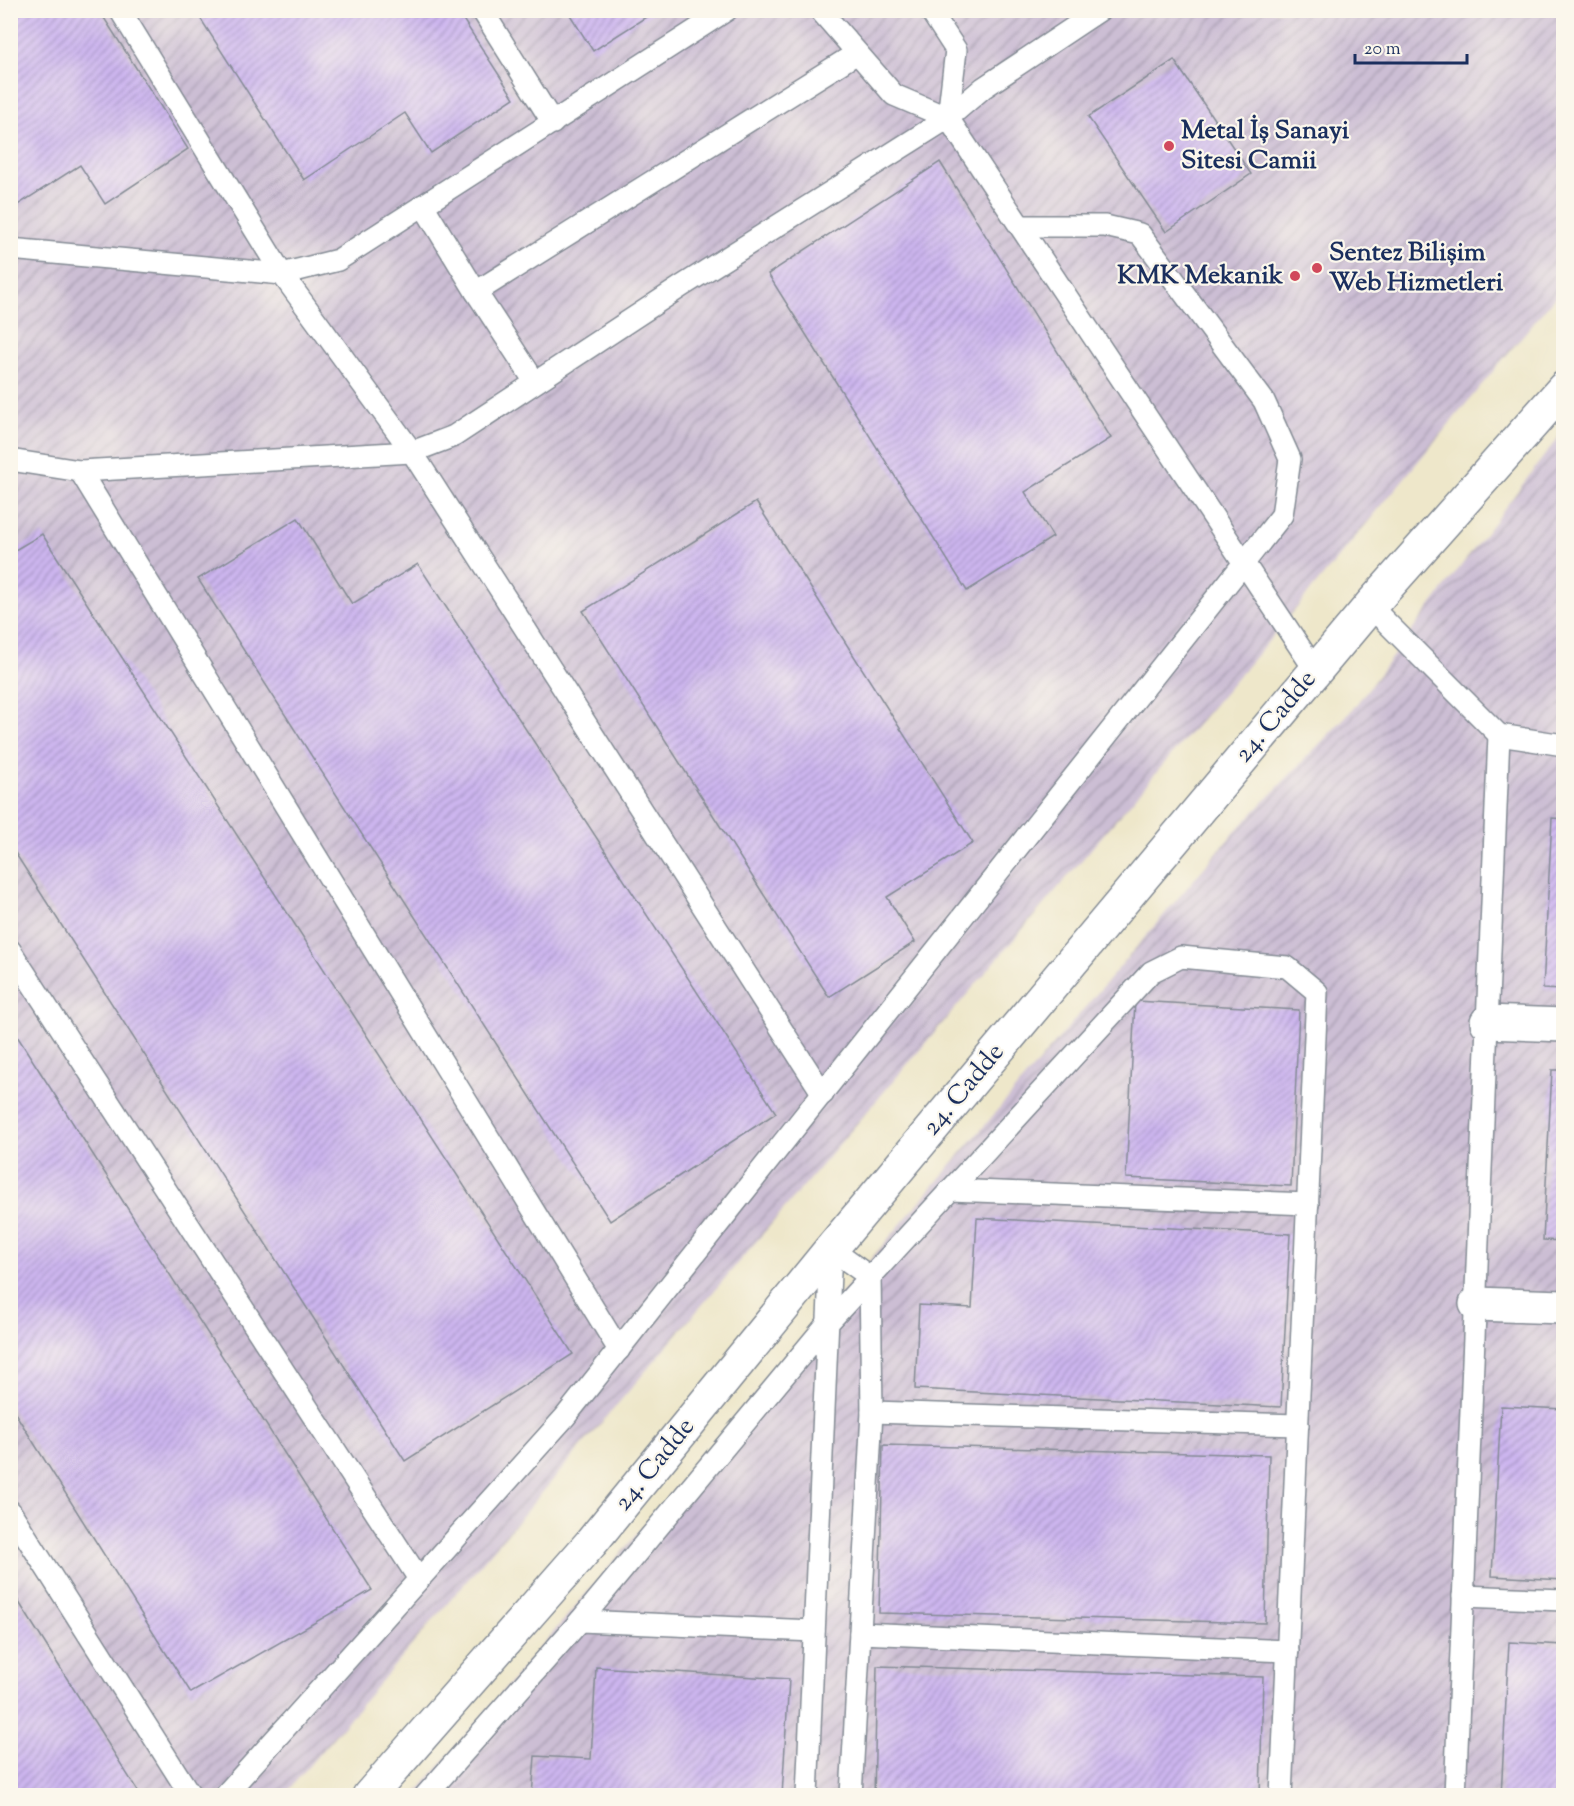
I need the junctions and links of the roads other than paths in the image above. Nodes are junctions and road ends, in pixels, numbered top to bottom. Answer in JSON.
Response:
{"nodes":[{"id":1,"x":120,"y":10,"type":"edge"},
{"id":2,"x":482,"y":10,"type":"edge"},
{"id":3,"x":727,"y":10,"type":"edge"},
{"id":4,"x":820,"y":10,"type":"edge"},
{"id":5,"x":1100,"y":10,"type":"edge"},
{"id":6,"x":936,"y":13,"type":"edge"},
{"id":7,"x":857,"y":53,"type":"junction"},
{"id":8,"x":948,"y":118,"type":"junction"},
{"id":9,"x":553,"y":123,"type":"junction"},
{"id":10,"x":423,"y":205,"type":"junction"},
{"id":11,"x":1020,"y":226,"type":"junction"},
{"id":12,"x":10,"y":249,"type":"edge"},
{"id":13,"x":282,"y":274,"type":"junction"},
{"id":14,"x":476,"y":292,"type":"junction"},
{"id":15,"x":535,"y":382,"type":"junction"},
{"id":16,"x":1563,"y":388,"type":"edge"},
{"id":17,"x":412,"y":453,"type":"junction"},
{"id":18,"x":10,"y":460,"type":"edge"},
{"id":19,"x":80,"y":471,"type":"junction"},
{"id":20,"x":1244,"y":564,"type":"junction"},
{"id":21,"x":1370,"y":606,"type":"junction"},
{"id":22,"x":1315,"y":670,"type":"junction"},
{"id":23,"x":1499,"y":735,"type":"junction"},
{"id":24,"x":1563,"y":745,"type":"edge"},
{"id":25,"x":10,"y":950,"type":"edge"},
{"id":26,"x":1487,"y":1022,"type":"junction"},
{"id":27,"x":1563,"y":1025,"type":"edge"},
{"id":28,"x":823,"y":1094,"type":"junction"},
{"id":29,"x":950,"y":1190,"type":"junction"},
{"id":30,"x":1308,"y":1204,"type":"junction"},
{"id":31,"x":831,"y":1249,"type":"junction"},
{"id":32,"x":870,"y":1276,"type":"junction"},
{"id":33,"x":1476,"y":1304,"type":"junction"},
{"id":34,"x":1563,"y":1307,"type":"edge"},
{"id":35,"x":827,"y":1324,"type":"junction"},
{"id":36,"x":619,"y":1350,"type":"junction"},
{"id":37,"x":872,"y":1412,"type":"junction"},
{"id":38,"x":1298,"y":1425,"type":"junction"},
{"id":39,"x":10,"y":1511,"type":"edge"},
{"id":40,"x":420,"y":1579,"type":"junction"},
{"id":41,"x":1463,"y":1596,"type":"junction"},
{"id":42,"x":1563,"y":1600,"type":"edge"},
{"id":43,"x":580,"y":1621,"type":"junction"},
{"id":44,"x":814,"y":1631,"type":"junction"},
{"id":45,"x":860,"y":1632,"type":"junction"},
{"id":46,"x":1288,"y":1651,"type":"junction"},
{"id":47,"x":191,"y":1796,"type":"edge"},
{"id":48,"x":224,"y":1796,"type":"edge"},
{"id":49,"x":369,"y":1796,"type":"edge"},
{"id":50,"x":426,"y":1796,"type":"edge"},
{"id":51,"x":807,"y":1796,"type":"edge"},
{"id":52,"x":851,"y":1796,"type":"edge"},
{"id":53,"x":1281,"y":1796,"type":"edge"},
{"id":54,"x":1455,"y":1796,"type":"edge"}],
"edges":[{"from":1,"to":13,"type":"lane"},
{"from":2,"to":9,"type":"lane"},
{"from":3,"to":9,"type":"lane"},
{"from":4,"to":7,"type":"lane"},
{"from":5,"to":8,"type":"lane"},
{"from":6,"to":8,"type":"lane"},
{"from":7,"to":8,"type":"lane"},
{"from":7,"to":14,"type":"lane"},
{"from":8,"to":11,"type":"lane"},
{"from":8,"to":15,"type":"lane"},
{"from":9,"to":10,"type":"lane"},
{"from":10,"to":13,"type":"lane"},
{"from":10,"to":14,"type":"lane"},
{"from":11,"to":20,"type":"lane"},
{"from":11,"to":20,"type":"lane"},
{"from":12,"to":13,"type":"lane"},
{"from":13,"to":17,"type":"lane"},
{"from":14,"to":15,"type":"lane"},
{"from":15,"to":17,"type":"lane"},
{"from":16,"to":21,"type":"street","name":"24. Cadde"},
{"from":17,"to":19,"type":"lane"},
{"from":17,"to":28,"type":"lane"},
{"from":18,"to":19,"type":"lane"},
{"from":19,"to":36,"type":"lane"},
{"from":20,"to":22,"type":"lane"},
{"from":20,"to":28,"type":"lane"},
{"from":21,"to":22,"type":"street","name":"24. Cadde"},
{"from":21,"to":23,"type":"lane"},
{"from":22,"to":31,"type":"street","name":"24. Cadde"},
{"from":23,"to":24,"type":"lane"},
{"from":23,"to":26,"type":"lane"},
{"from":25,"to":40,"type":"lane"},
{"from":26,"to":27,"type":"street"},
{"from":26,"to":33,"type":"lane"},
{"from":28,"to":36,"type":"lane"},
{"from":29,"to":30,"type":"lane"},
{"from":29,"to":30,"type":"lane"},
{"from":29,"to":32,"type":"lane"},
{"from":30,"to":38,"type":"lane"},
{"from":31,"to":32,"type":"lane"},
{"from":31,"to":35,"type":"lane"},
{"from":31,"to":49,"type":"street","name":"24. Cadde"},
{"from":32,"to":35,"type":"lane"},
{"from":32,"to":37,"type":"lane"},
{"from":33,"to":34,"type":"street"},
{"from":33,"to":41,"type":"lane"},
{"from":35,"to":43,"type":"lane"},
{"from":35,"to":44,"type":"lane"},
{"from":36,"to":40,"type":"lane"},
{"from":37,"to":38,"type":"lane"},
{"from":37,"to":45,"type":"lane"},
{"from":38,"to":46,"type":"lane"},
{"from":39,"to":47,"type":"lane"},
{"from":40,"to":48,"type":"lane"},
{"from":41,"to":42,"type":"lane"},
{"from":41,"to":54,"type":"lane"},
{"from":43,"to":44,"type":"lane"},
{"from":43,"to":50,"type":"lane"},
{"from":44,"to":51,"type":"lane"},
{"from":45,"to":46,"type":"lane"},
{"from":45,"to":52,"type":"lane"},
{"from":46,"to":53,"type":"lane"}]}
